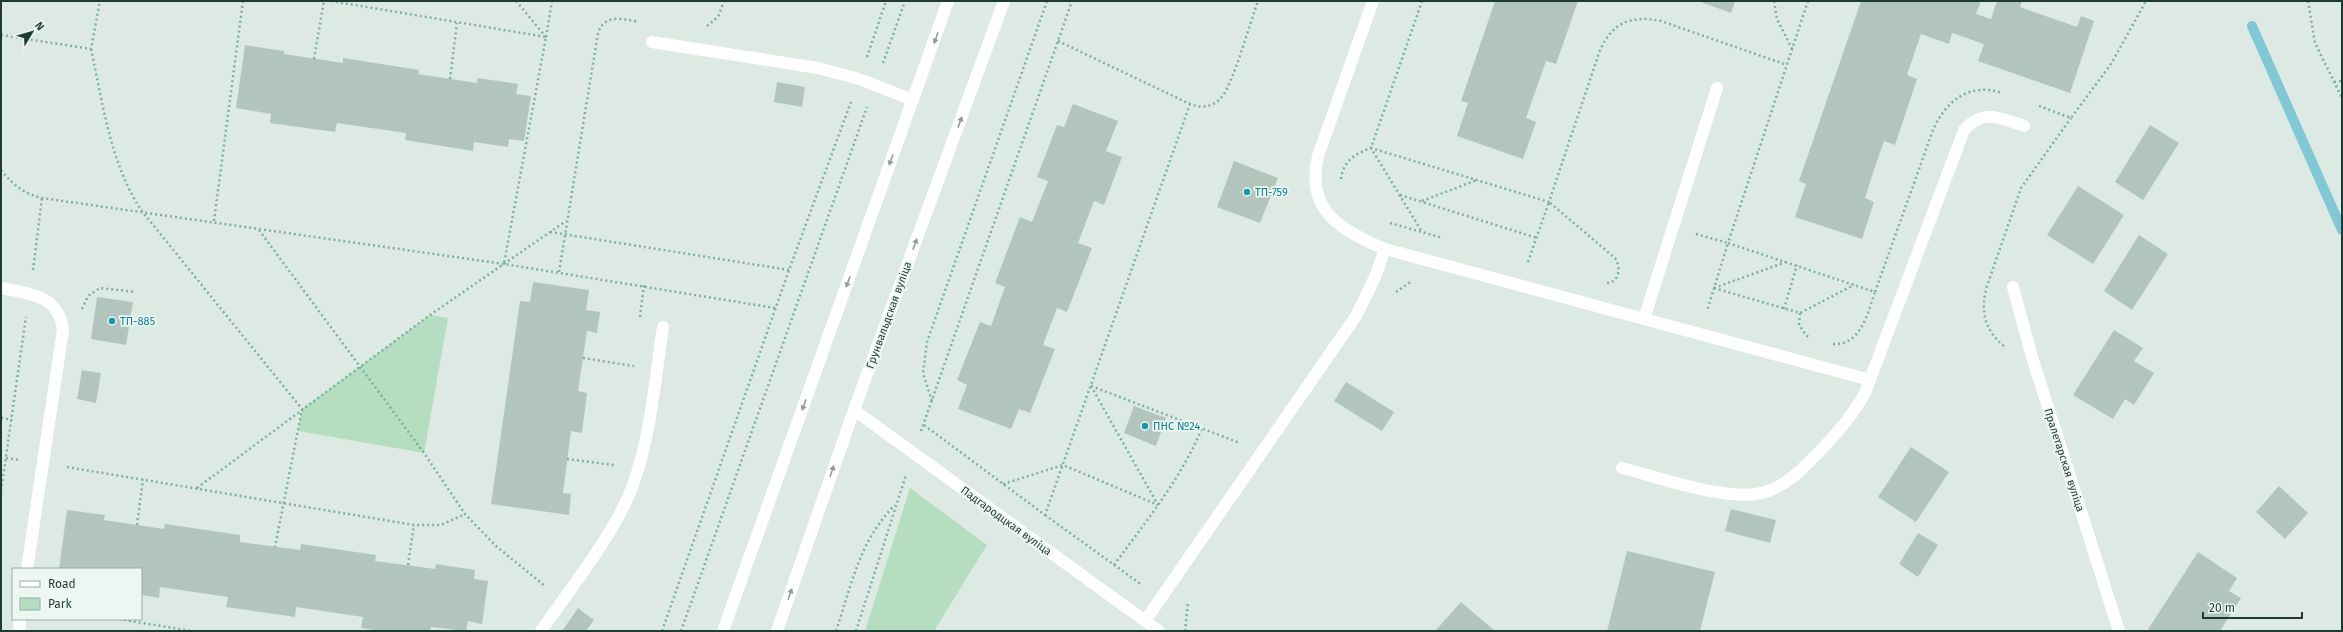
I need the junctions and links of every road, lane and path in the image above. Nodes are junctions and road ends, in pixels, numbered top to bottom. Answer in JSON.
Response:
{"nodes":[{"id":1,"x":100,"y":1,"type":"edge"},
{"id":2,"x":243,"y":1,"type":"edge"},
{"id":3,"x":324,"y":1,"type":"edge"},
{"id":4,"x":331,"y":1,"type":"edge"},
{"id":5,"x":516,"y":1,"type":"edge"},
{"id":6,"x":552,"y":1,"type":"edge"},
{"id":7,"x":724,"y":1,"type":"edge"},
{"id":8,"x":886,"y":1,"type":"edge"},
{"id":9,"x":905,"y":1,"type":"edge"},
{"id":10,"x":948,"y":1,"type":"edge"},
{"id":11,"x":1004,"y":1,"type":"edge"},
{"id":12,"x":1047,"y":1,"type":"edge"},
{"id":13,"x":1072,"y":1,"type":"edge"},
{"id":14,"x":1258,"y":1,"type":"edge"},
{"id":15,"x":1373,"y":1,"type":"edge"},
{"id":16,"x":1422,"y":1,"type":"edge"},
{"id":17,"x":1774,"y":1,"type":"edge"},
{"id":18,"x":1808,"y":1,"type":"edge"},
{"id":19,"x":2146,"y":1,"type":"edge"},
{"id":20,"x":2308,"y":1,"type":"edge"},
{"id":21,"x":457,"y":23,"type":"junction"},
{"id":22,"x":646,"y":23,"type":"dead end"},
{"id":23,"x":704,"y":28,"type":"dead end"},
{"id":24,"x":1,"y":35,"type":"edge"},
{"id":25,"x":546,"y":37,"type":"junction"},
{"id":26,"x":1058,"y":41,"type":"junction"},
{"id":27,"x":652,"y":42,"type":"dead end"},
{"id":28,"x":91,"y":49,"type":"junction"},
{"id":29,"x":1792,"y":49,"type":"junction"},
{"id":30,"x":314,"y":59,"type":"dead end"},
{"id":31,"x":1787,"y":65,"type":"junction"},
{"id":32,"x":450,"y":79,"type":"dead end"},
{"id":33,"x":859,"y":79,"type":"junction"},
{"id":34,"x":2342,"y":81,"type":"edge"},
{"id":35,"x":2334,"y":82,"type":"junction"},
{"id":36,"x":875,"y":85,"type":"junction"},
{"id":37,"x":1717,"y":88,"type":"dead end"},
{"id":38,"x":2006,"y":94,"type":"dead end"},
{"id":39,"x":2342,"y":98,"type":"edge"},
{"id":40,"x":913,"y":100,"type":"junction"},
{"id":41,"x":1190,"y":104,"type":"junction"},
{"id":42,"x":2032,"y":104,"type":"dead end"},
{"id":43,"x":2071,"y":118,"type":"junction"},
{"id":44,"x":2024,"y":126,"type":"dead end"},
{"id":45,"x":1371,"y":148,"type":"junction"},
{"id":46,"x":1,"y":170,"type":"edge"},
{"id":47,"x":1477,"y":180,"type":"junction"},
{"id":48,"x":1341,"y":181,"type":"dead end"},
{"id":49,"x":1399,"y":194,"type":"junction"},
{"id":50,"x":42,"y":198,"type":"junction"},
{"id":51,"x":1422,"y":201,"type":"junction"},
{"id":52,"x":1549,"y":202,"type":"junction"},
{"id":53,"x":141,"y":210,"type":"junction"},
{"id":54,"x":214,"y":221,"type":"junction"},
{"id":55,"x":566,"y":221,"type":"junction"},
{"id":56,"x":1386,"y":222,"type":"dead end"},
{"id":57,"x":1674,"y":227,"type":"junction"},
{"id":58,"x":259,"y":230,"type":"junction"},
{"id":59,"x":550,"y":232,"type":"junction"},
{"id":60,"x":1422,"y":232,"type":"junction"},
{"id":61,"x":564,"y":234,"type":"junction"},
{"id":62,"x":1537,"y":238,"type":"junction"},
{"id":63,"x":1445,"y":239,"type":"dead end"},
{"id":64,"x":1728,"y":243,"type":"junction"},
{"id":65,"x":1385,"y":248,"type":"junction"},
{"id":66,"x":1521,"y":260,"type":"dead end"},
{"id":67,"x":1528,"y":262,"type":"junction"},
{"id":68,"x":1786,"y":262,"type":"junction"},
{"id":69,"x":504,"y":264,"type":"junction"},
{"id":70,"x":1536,"y":264,"type":"dead end"},
{"id":71,"x":1796,"y":265,"type":"junction"},
{"id":72,"x":789,"y":270,"type":"junction"},
{"id":73,"x":559,"y":272,"type":"junction"},
{"id":74,"x":1419,"y":279,"type":"dead end"},
{"id":75,"x":1604,"y":283,"type":"dead end"},
{"id":76,"x":644,"y":285,"type":"junction"},
{"id":77,"x":1854,"y":285,"type":"junction"},
{"id":78,"x":2013,"y":287,"type":"dead end"},
{"id":79,"x":1,"y":288,"type":"edge"},
{"id":80,"x":1714,"y":288,"type":"junction"},
{"id":81,"x":1875,"y":292,"type":"junction"},
{"id":82,"x":30,"y":294,"type":"junction"},
{"id":83,"x":1392,"y":296,"type":"dead end"},
{"id":84,"x":775,"y":308,"type":"junction"},
{"id":85,"x":1784,"y":308,"type":"junction"},
{"id":86,"x":1800,"y":313,"type":"junction"},
{"id":87,"x":1644,"y":318,"type":"junction"},
{"id":88,"x":640,"y":322,"type":"dead end"},
{"id":89,"x":663,"y":327,"type":"dead end"},
{"id":90,"x":1700,"y":335,"type":"junction"},
{"id":91,"x":1811,"y":338,"type":"dead end"},
{"id":92,"x":1831,"y":343,"type":"dead end"},
{"id":93,"x":2032,"y":357,"type":"junction"},
{"id":94,"x":583,"y":358,"type":"dead end"},
{"id":95,"x":635,"y":358,"type":"dead end"},
{"id":96,"x":635,"y":366,"type":"junction"},
{"id":97,"x":360,"y":367,"type":"junction"},
{"id":98,"x":633,"y":374,"type":"dead end"},
{"id":99,"x":1870,"y":380,"type":"junction"},
{"id":100,"x":1091,"y":386,"type":"junction"},
{"id":101,"x":932,"y":402,"type":"junction"},
{"id":102,"x":302,"y":409,"type":"junction"},
{"id":103,"x":854,"y":410,"type":"junction"},
{"id":104,"x":1,"y":418,"type":"edge"},
{"id":105,"x":12,"y":420,"type":"junction"},
{"id":106,"x":924,"y":425,"type":"junction"},
{"id":107,"x":1202,"y":428,"type":"junction"},
{"id":108,"x":1244,"y":445,"type":"dead end"},
{"id":109,"x":913,"y":454,"type":"junction"},
{"id":110,"x":6,"y":458,"type":"junction"},
{"id":111,"x":567,"y":459,"type":"dead end"},
{"id":112,"x":42,"y":463,"type":"junction"},
{"id":113,"x":1063,"y":465,"type":"junction"},
{"id":114,"x":618,"y":466,"type":"dead end"},
{"id":115,"x":1622,"y":468,"type":"dead end"},
{"id":116,"x":143,"y":479,"type":"junction"},
{"id":117,"x":1003,"y":484,"type":"junction"},
{"id":118,"x":197,"y":488,"type":"junction"},
{"id":119,"x":1,"y":491,"type":"edge"},
{"id":120,"x":283,"y":502,"type":"junction"},
{"id":121,"x":896,"y":504,"type":"junction"},
{"id":122,"x":1158,"y":505,"type":"junction"},
{"id":123,"x":465,"y":514,"type":"junction"},
{"id":124,"x":1045,"y":515,"type":"junction"},
{"id":125,"x":414,"y":524,"type":"junction"},
{"id":126,"x":137,"y":525,"type":"dead end"},
{"id":127,"x":275,"y":547,"type":"dead end"},
{"id":128,"x":408,"y":565,"type":"dead end"},
{"id":129,"x":1114,"y":565,"type":"junction"},
{"id":130,"x":27,"y":568,"type":"edge"},
{"id":131,"x":563,"y":599,"type":"junction"},
{"id":132,"x":1161,"y":599,"type":"junction"},
{"id":133,"x":1188,"y":600,"type":"dead end"},
{"id":134,"x":125,"y":620,"type":"edge"},
{"id":135,"x":1145,"y":621,"type":"junction"},
{"id":136,"x":191,"y":631,"type":"edge"},
{"id":137,"x":541,"y":631,"type":"edge"},
{"id":138,"x":662,"y":631,"type":"edge"},
{"id":139,"x":681,"y":631,"type":"edge"},
{"id":140,"x":723,"y":631,"type":"edge"},
{"id":141,"x":777,"y":631,"type":"edge"},
{"id":142,"x":836,"y":631,"type":"edge"},
{"id":143,"x":856,"y":631,"type":"edge"},
{"id":144,"x":1159,"y":631,"type":"edge"},
{"id":145,"x":1185,"y":631,"type":"edge"},
{"id":146,"x":2119,"y":631,"type":"edge"}],
"edges":[{"from":1,"to":28,"type":"path"},
{"from":2,"to":54,"type":"path"},
{"from":3,"to":30,"type":"path"},
{"from":4,"to":21,"type":"path"},
{"from":5,"to":25,"type":"path"},
{"from":6,"to":25,"type":"path"},
{"from":7,"to":23,"type":"path"},
{"from":8,"to":33,"type":"path"},
{"from":9,"to":36,"type":"path"},
{"from":10,"to":40,"type":"street","one_way":true},
{"from":103,"to":11,"type":"street","name":"Грунвальдская вуліца","one_way":true},
{"from":12,"to":101,"type":"path"},
{"from":13,"to":26,"type":"path"},
{"from":14,"to":41,"type":"path"},
{"from":15,"to":65,"type":"street"},
{"from":16,"to":45,"type":"path"},
{"from":17,"to":29,"type":"path"},
{"from":18,"to":29,"type":"path"},
{"from":19,"to":43,"type":"path"},
{"from":20,"to":35,"type":"path"},
{"from":21,"to":25,"type":"path"},
{"from":21,"to":32,"type":"path"},
{"from":22,"to":55,"type":"path"},
{"from":24,"to":28,"type":"path"},
{"from":25,"to":69,"type":"path"},
{"from":26,"to":41,"type":"path"},
{"from":26,"to":101,"type":"path"},
{"from":27,"to":33,"type":"street"},
{"from":28,"to":53,"type":"path"},
{"from":29,"to":31,"type":"path"},
{"from":31,"to":52,"type":"path"},
{"from":31,"to":64,"type":"path"},
{"from":33,"to":36,"type":"street"},
{"from":33,"to":72,"type":"path"},
{"from":34,"to":35,"type":"path"},
{"from":35,"to":39,"type":"path"},
{"from":36,"to":40,"type":"street"},
{"from":36,"to":139,"type":"path"},
{"from":37,"to":57,"type":"street"},
{"from":38,"to":81,"type":"path"},
{"from":40,"to":140,"type":"street","one_way":true},
{"from":41,"to":100,"type":"path"},
{"from":42,"to":43,"type":"path"},
{"from":43,"to":93,"type":"path"},
{"from":44,"to":99,"type":"street"},
{"from":45,"to":47,"type":"path"},
{"from":45,"to":48,"type":"path"},
{"from":45,"to":49,"type":"path"},
{"from":46,"to":50,"type":"path"},
{"from":47,"to":51,"type":"path"},
{"from":47,"to":52,"type":"path"},
{"from":49,"to":51,"type":"path"},
{"from":49,"to":60,"type":"path"},
{"from":50,"to":53,"type":"path"},
{"from":50,"to":82,"type":"path"},
{"from":51,"to":62,"type":"path"},
{"from":52,"to":62,"type":"path"},
{"from":52,"to":75,"type":"path"},
{"from":53,"to":54,"type":"path"},
{"from":53,"to":102,"type":"path"},
{"from":54,"to":58,"type":"path"},
{"from":55,"to":59,"type":"path"},
{"from":55,"to":61,"type":"path"},
{"from":56,"to":60,"type":"path"},
{"from":57,"to":64,"type":"path"},
{"from":57,"to":87,"type":"street"},
{"from":58,"to":69,"type":"path"},
{"from":58,"to":97,"type":"path"},
{"from":59,"to":61,"type":"path"},
{"from":59,"to":69,"type":"path"},
{"from":60,"to":63,"type":"path"},
{"from":61,"to":72,"type":"path"},
{"from":61,"to":73,"type":"path"},
{"from":62,"to":67,"type":"path"},
{"from":64,"to":68,"type":"path"},
{"from":64,"to":80,"type":"path"},
{"from":65,"to":87,"type":"street"},
{"from":65,"to":132,"type":"street"},
{"from":66,"to":67,"type":"path"},
{"from":67,"to":70,"type":"path"},
{"from":68,"to":71,"type":"path"},
{"from":68,"to":80,"type":"path"},
{"from":69,"to":73,"type":"path"},
{"from":69,"to":97,"type":"path"},
{"from":71,"to":77,"type":"path"},
{"from":71,"to":85,"type":"path"},
{"from":72,"to":84,"type":"path"},
{"from":73,"to":76,"type":"path"},
{"from":74,"to":83,"type":"path"},
{"from":76,"to":84,"type":"path"},
{"from":76,"to":88,"type":"path"},
{"from":77,"to":81,"type":"path"},
{"from":77,"to":86,"type":"path"},
{"from":78,"to":93,"type":"street","name":"Пралетарская вуліца"},
{"from":79,"to":82,"type":"street"},
{"from":80,"to":85,"type":"path"},
{"from":80,"to":90,"type":"path"},
{"from":81,"to":92,"type":"path"},
{"from":82,"to":105,"type":"path"},
{"from":82,"to":112,"type":"street"},
{"from":84,"to":138,"type":"path"},
{"from":85,"to":86,"type":"path"},
{"from":86,"to":91,"type":"path"},
{"from":87,"to":90,"type":"street"},
{"from":89,"to":131,"type":"street"},
{"from":90,"to":99,"type":"street"},
{"from":93,"to":146,"type":"street","name":"Пралетарская вуліца"},
{"from":94,"to":96,"type":"path"},
{"from":95,"to":96,"type":"path"},
{"from":96,"to":98,"type":"path"},
{"from":97,"to":102,"type":"path"},
{"from":97,"to":123,"type":"path"},
{"from":99,"to":115,"type":"street"},
{"from":100,"to":107,"type":"path"},
{"from":100,"to":113,"type":"path"},
{"from":100,"to":122,"type":"path"},
{"from":101,"to":106,"type":"path"},
{"from":102,"to":118,"type":"path"},
{"from":102,"to":120,"type":"path"},
{"from":103,"to":109,"type":"street","name":"Падгародцкая вуліца"},
{"from":141,"to":103,"type":"street","name":"Грунвальдская вуліца","one_way":true},
{"from":104,"to":105,"type":"path"},
{"from":105,"to":110,"type":"path"},
{"from":106,"to":109,"type":"path"},
{"from":106,"to":117,"type":"path"},
{"from":107,"to":108,"type":"path"},
{"from":107,"to":122,"type":"path"},
{"from":109,"to":121,"type":"path"},
{"from":109,"to":135,"type":"street","name":"Падгародцкая вуліца"},
{"from":110,"to":112,"type":"path"},
{"from":110,"to":119,"type":"path"},
{"from":111,"to":114,"type":"path"},
{"from":112,"to":116,"type":"path"},
{"from":112,"to":130,"type":"street"},
{"from":113,"to":117,"type":"path"},
{"from":113,"to":122,"type":"path"},
{"from":113,"to":124,"type":"path"},
{"from":116,"to":118,"type":"path"},
{"from":116,"to":126,"type":"path"},
{"from":117,"to":124,"type":"path"},
{"from":118,"to":120,"type":"path"},
{"from":120,"to":125,"type":"path"},
{"from":120,"to":127,"type":"path"},
{"from":121,"to":142,"type":"path"},
{"from":121,"to":143,"type":"path"},
{"from":122,"to":129,"type":"path"},
{"from":123,"to":125,"type":"path"},
{"from":123,"to":131,"type":"path"},
{"from":124,"to":129,"type":"path"},
{"from":125,"to":128,"type":"path"},
{"from":129,"to":132,"type":"path"},
{"from":131,"to":137,"type":"street"},
{"from":132,"to":135,"type":"street"},
{"from":133,"to":145,"type":"path"},
{"from":134,"to":136,"type":"path"},
{"from":135,"to":144,"type":"street","name":"Падгародцкая вуліца"}]}
